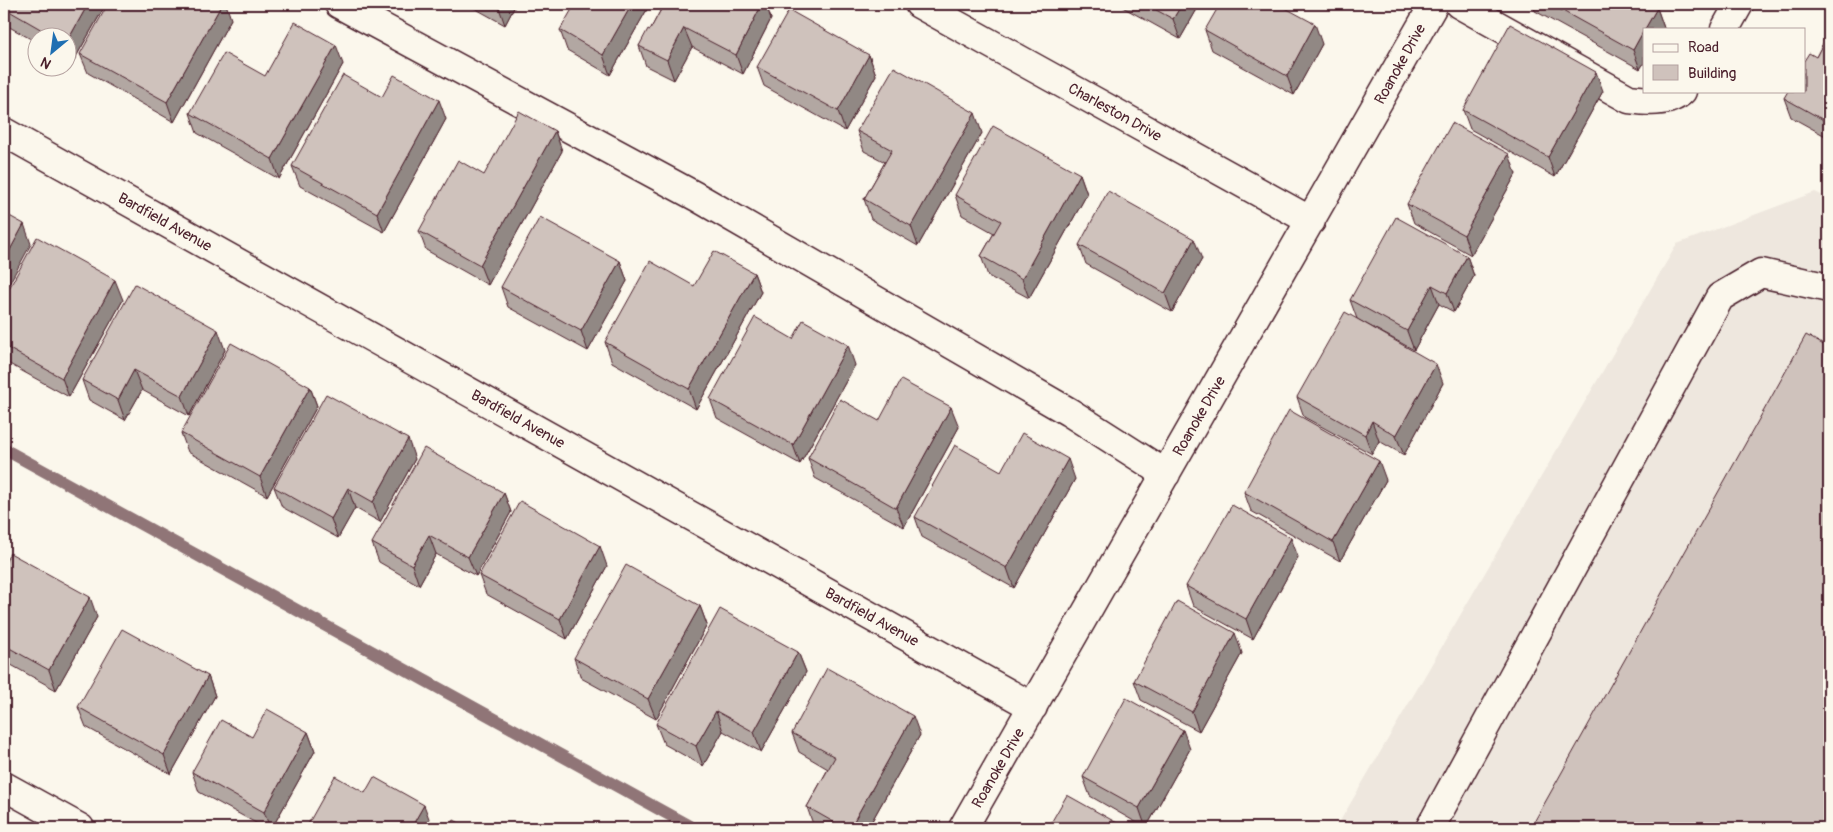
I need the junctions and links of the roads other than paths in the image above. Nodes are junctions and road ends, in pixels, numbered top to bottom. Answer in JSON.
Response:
{"nodes":[{"id":1,"x":338,"y":4,"type":"edge"},
{"id":2,"x":919,"y":4,"type":"edge"},
{"id":3,"x":1434,"y":4,"type":"edge"},
{"id":4,"x":1458,"y":4,"type":"edge"},
{"id":5,"x":1739,"y":4,"type":"edge"},
{"id":6,"x":1726,"y":28,"type":"edge"},
{"id":7,"x":1681,"y":92,"type":"edge"},
{"id":8,"x":4,"y":132,"type":"edge"},
{"id":9,"x":1311,"y":221,"type":"junction"},
{"id":10,"x":1829,"y":288,"type":"edge"},
{"id":11,"x":1166,"y":474,"type":"junction"},
{"id":12,"x":1033,"y":707,"type":"junction"},
{"id":13,"x":4,"y":786,"type":"edge"},
{"id":14,"x":80,"y":828,"type":"edge"},
{"id":15,"x":963,"y":828,"type":"edge"},
{"id":16,"x":1430,"y":828,"type":"edge"}],
"edges":[{"from":1,"to":11,"type":"street"},
{"from":2,"to":9,"type":"street","name":"Charleston Drive"},
{"from":3,"to":9,"type":"street","name":"Roanoke Drive"},
{"from":4,"to":7,"type":"street"},
{"from":5,"to":6,"type":"street"},
{"from":8,"to":12,"type":"street","name":"Bardfield Avenue"},
{"from":9,"to":11,"type":"street","name":"Roanoke Drive"},
{"from":10,"to":16,"type":"street"},
{"from":11,"to":12,"type":"street","name":"Roanoke Drive"},
{"from":12,"to":15,"type":"street","name":"Roanoke Drive"},
{"from":13,"to":14,"type":"street"}]}
